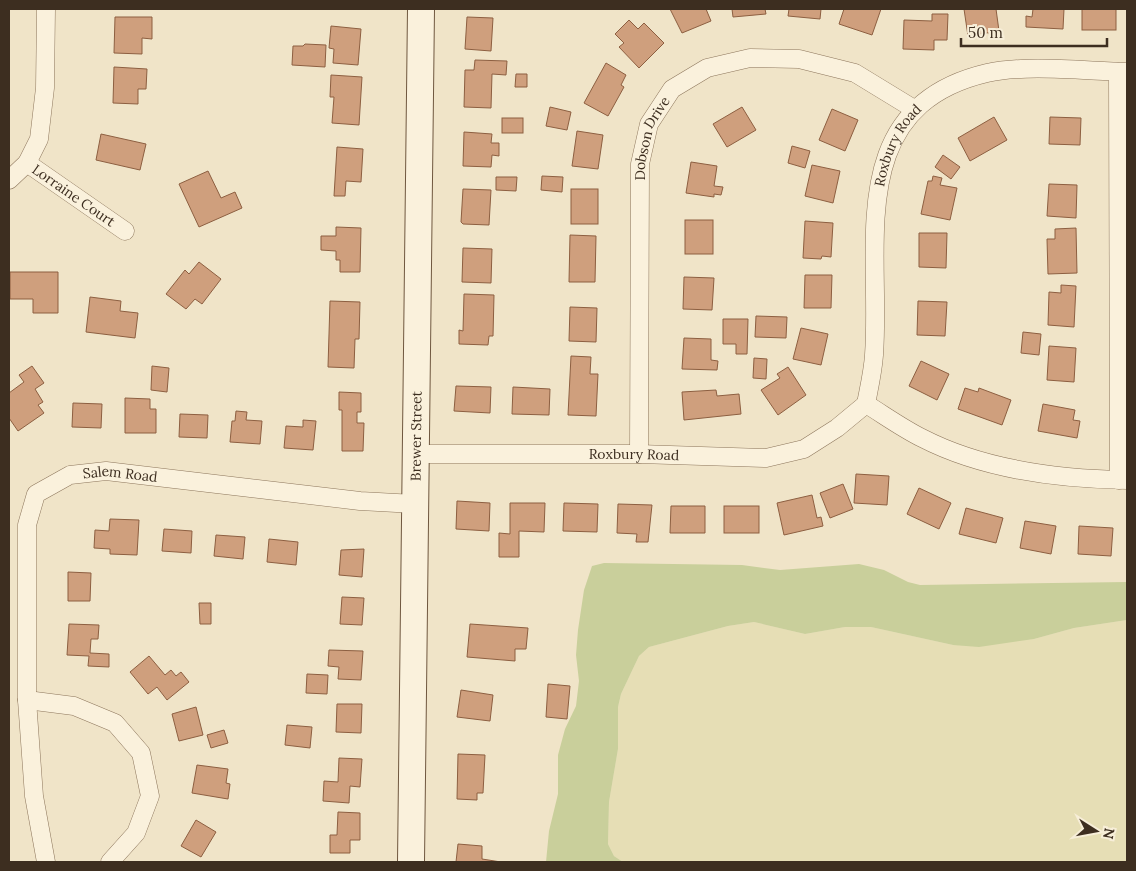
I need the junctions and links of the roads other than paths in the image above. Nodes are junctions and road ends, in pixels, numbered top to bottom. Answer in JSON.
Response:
{"nodes":[{"id":1,"x":46,"y":9,"type":"edge"},
{"id":2,"x":421,"y":9,"type":"edge"},
{"id":3,"x":1123,"y":72,"type":"edge"},
{"id":4,"x":914,"y":109,"type":"junction"},
{"id":5,"x":27,"y":162,"type":"junction"},
{"id":6,"x":9,"y":180,"type":"edge"},
{"id":7,"x":125,"y":231,"type":"dead end"},
{"id":8,"x":866,"y":404,"type":"junction"},
{"id":9,"x":416,"y":454,"type":"junction"},
{"id":10,"x":639,"y":454,"type":"junction"},
{"id":11,"x":1123,"y":480,"type":"edge"},
{"id":12,"x":415,"y":504,"type":"junction"},
{"id":13,"x":27,"y":700,"type":"junction"},
{"id":14,"x":46,"y":862,"type":"edge"},
{"id":15,"x":110,"y":862,"type":"edge"},
{"id":16,"x":411,"y":862,"type":"edge"}],
"edges":[{"from":1,"to":5,"type":"street","name":"Lorraine Court"},
{"from":2,"to":9,"type":"main road","name":"Brewer Street"},
{"from":3,"to":4,"type":"street","name":"Roxbury Road"},
{"from":3,"to":11,"type":"street"},
{"from":4,"to":8,"type":"street","name":"Roxbury Road"},
{"from":4,"to":10,"type":"street","name":"Dobson Drive"},
{"from":5,"to":6,"type":"street"},
{"from":5,"to":7,"type":"street","name":"Lorraine Court"},
{"from":8,"to":10,"type":"street","name":"Roxbury Road"},
{"from":8,"to":11,"type":"street"},
{"from":9,"to":10,"type":"street","name":"Roxbury Road"},
{"from":9,"to":12,"type":"main road","name":"Brewer Street"},
{"from":12,"to":13,"type":"street","name":"Salem Road"},
{"from":12,"to":16,"type":"main road","name":"Brewer Street"},
{"from":13,"to":14,"type":"street","name":"Salem Road"},
{"from":13,"to":15,"type":"street"}]}
